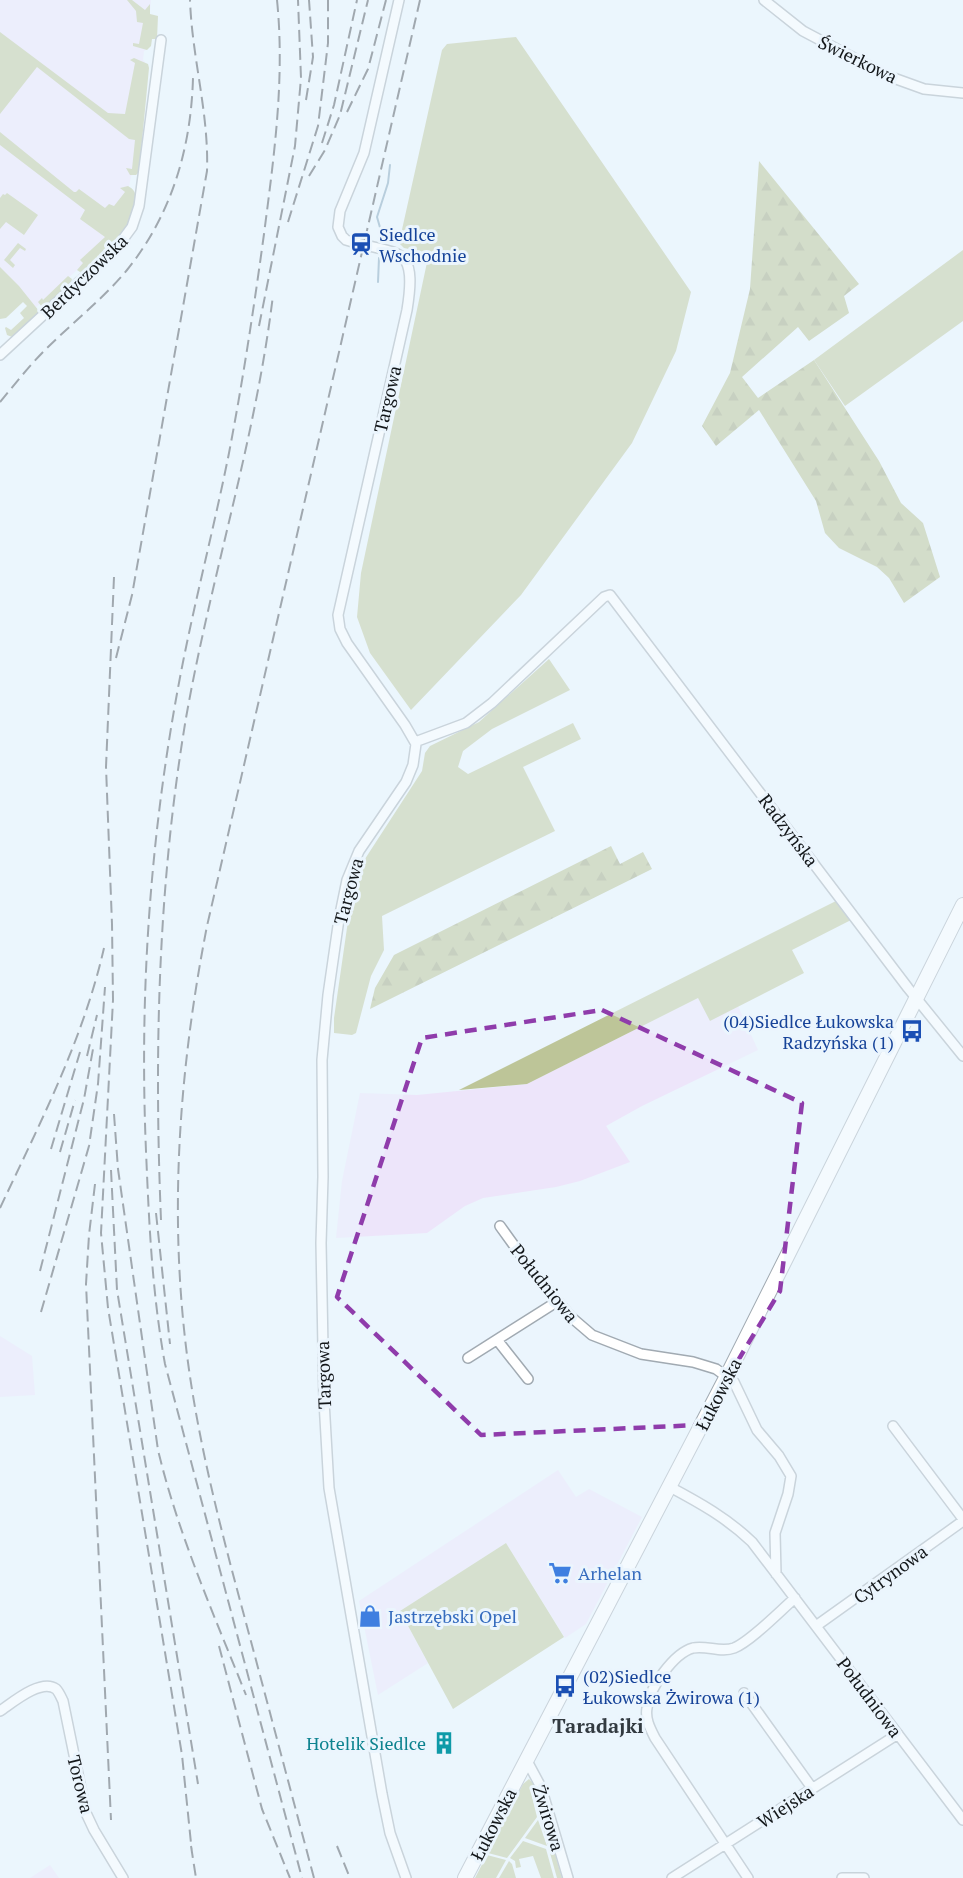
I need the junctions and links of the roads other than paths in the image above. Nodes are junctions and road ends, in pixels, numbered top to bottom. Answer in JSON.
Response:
{"nodes":[{"id":1,"x":399,"y":0,"type":"edge"},
{"id":2,"x":764,"y":0,"type":"edge"},
{"id":3,"x":161,"y":40,"type":"dead end"},
{"id":4,"x":963,"y":93,"type":"edge"},
{"id":5,"x":0,"y":355,"type":"edge"},
{"id":6,"x":415,"y":742,"type":"junction"},
{"id":7,"x":963,"y":905,"type":"edge"},
{"id":8,"x":916,"y":998,"type":"junction"},
{"id":9,"x":963,"y":1056,"type":"edge"},
{"id":10,"x":500,"y":1226,"type":"dead end"},
{"id":11,"x":558,"y":1301,"type":"junction"},
{"id":12,"x":498,"y":1341,"type":"junction"},
{"id":13,"x":468,"y":1358,"type":"dead end"},
{"id":14,"x":728,"y":1376,"type":"junction"},
{"id":15,"x":528,"y":1379,"type":"dead end"},
{"id":16,"x":893,"y":1426,"type":"dead end"},
{"id":17,"x":670,"y":1487,"type":"junction"},
{"id":18,"x":963,"y":1520,"type":"edge"},
{"id":19,"x":776,"y":1574,"type":"junction"},
{"id":20,"x":795,"y":1598,"type":"junction"},
{"id":21,"x":816,"y":1626,"type":"junction"},
{"id":22,"x":744,"y":1694,"type":"dead end"},
{"id":23,"x":0,"y":1711,"type":"edge"},
{"id":24,"x":898,"y":1734,"type":"junction"},
{"id":25,"x":526,"y":1759,"type":"junction"},
{"id":26,"x":812,"y":1788,"type":"junction"},
{"id":27,"x":963,"y":1820,"type":"edge"},
{"id":28,"x":726,"y":1844,"type":"junction"},
{"id":29,"x":123,"y":1878,"type":"edge"},
{"id":30,"x":406,"y":1878,"type":"edge"},
{"id":31,"x":465,"y":1878,"type":"edge"},
{"id":32,"x":568,"y":1878,"type":"edge"},
{"id":33,"x":672,"y":1878,"type":"edge"},
{"id":34,"x":748,"y":1878,"type":"edge"},
{"id":35,"x":842,"y":1878,"type":"edge"},
{"id":36,"x":864,"y":1878,"type":"edge"}],
"edges":[{"from":1,"to":6,"type":"street","name":"Targowa"},
{"from":2,"to":4,"type":"street","name":"Świerkowa"},
{"from":3,"to":5,"type":"street","name":"Berdyczowska"},
{"from":6,"to":8,"type":"street","name":"Radzyńska"},
{"from":6,"to":30,"type":"street","name":"Targowa"},
{"from":7,"to":8,"type":"main road","name":"Łukowska"},
{"from":8,"to":9,"type":"street","name":"Radzyńska"},
{"from":8,"to":14,"type":"main road","name":"Łukowska"},
{"from":10,"to":11,"type":"street","name":"Południowa"},
{"from":11,"to":12,"type":"street"},
{"from":11,"to":14,"type":"street","name":"Południowa"},
{"from":12,"to":13,"type":"street"},
{"from":12,"to":15,"type":"street"},
{"from":14,"to":17,"type":"main road","name":"Łukowska"},
{"from":14,"to":19,"type":"street"},
{"from":16,"to":18,"type":"street"},
{"from":17,"to":19,"type":"street","name":"Południowa"},
{"from":17,"to":25,"type":"main road","name":"Łukowska"},
{"from":18,"to":21,"type":"street","name":"Cytrynowa"},
{"from":19,"to":20,"type":"street","name":"Południowa"},
{"from":20,"to":21,"type":"street","name":"Południowa"},
{"from":20,"to":28,"type":"street"},
{"from":21,"to":24,"type":"street","name":"Południowa"},
{"from":22,"to":26,"type":"street"},
{"from":23,"to":29,"type":"street","name":"Torowa"},
{"from":24,"to":26,"type":"street","name":"Wiejska"},
{"from":24,"to":27,"type":"street","name":"Południowa"},
{"from":25,"to":31,"type":"main road","name":"Łukowska"},
{"from":25,"to":32,"type":"street","name":"Żwirowa"},
{"from":26,"to":28,"type":"street","name":"Wiejska"},
{"from":28,"to":33,"type":"street","name":"Wiejska"},
{"from":28,"to":34,"type":"street"},
{"from":35,"to":36,"type":"street"}]}
